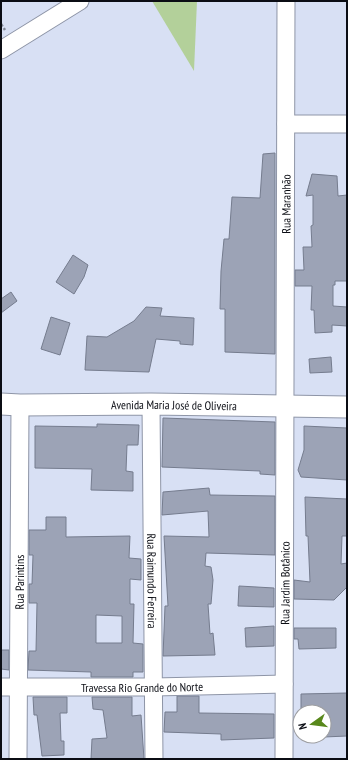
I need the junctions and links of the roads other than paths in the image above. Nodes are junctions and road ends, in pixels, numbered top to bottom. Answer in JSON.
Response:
{"nodes":[{"id":1,"x":80,"y":1,"type":"edge"},
{"id":2,"x":286,"y":1,"type":"edge"},
{"id":3,"x":1,"y":50,"type":"edge"},
{"id":4,"x":286,"y":124,"type":"junction"},
{"id":5,"x":347,"y":124,"type":"edge"},
{"id":6,"x":10,"y":404,"type":"edge"},
{"id":7,"x":151,"y":404,"type":"junction"},
{"id":8,"x":285,"y":406,"type":"junction"},
{"id":9,"x":347,"y":407,"type":"edge"},
{"id":10,"x":284,"y":684,"type":"junction"},
{"id":11,"x":18,"y":686,"type":"junction"},
{"id":12,"x":1,"y":687,"type":"edge"},
{"id":13,"x":154,"y":687,"type":"junction"},
{"id":14,"x":18,"y":759,"type":"edge"},
{"id":15,"x":154,"y":759,"type":"edge"},
{"id":16,"x":284,"y":759,"type":"edge"}],
"edges":[{"from":1,"to":3,"type":"street"},
{"from":2,"to":4,"type":"street","name":"Rua Maranhão"},
{"from":4,"to":5,"type":"street"},
{"from":4,"to":8,"type":"street","name":"Rua Maranhão"},
{"from":6,"to":7,"type":"street","name":"Avenida Maria José de Oliveira"},
{"from":6,"to":11,"type":"street","name":"Rua Parintins"},
{"from":7,"to":8,"type":"street","name":"Avenida Maria José de Oliveira"},
{"from":7,"to":13,"type":"street","name":"Rua Raimundo Ferreira"},
{"from":8,"to":9,"type":"street","name":"Avenida Maria José de Oliveira"},
{"from":8,"to":10,"type":"street","name":"Rua Jardim Botânico"},
{"from":10,"to":13,"type":"street","name":"Travessa Rio Grande do Norte"},
{"from":10,"to":16,"type":"street","name":"Rua Jardim Botânico"},
{"from":11,"to":12,"type":"street","name":"Travessa Rio Grande do Norte"},
{"from":11,"to":13,"type":"street","name":"Travessa Rio Grande do Norte"},
{"from":11,"to":14,"type":"street","name":"Rua Parintins"},
{"from":13,"to":15,"type":"street","name":"Rua Raimundo Ferreira"}]}
